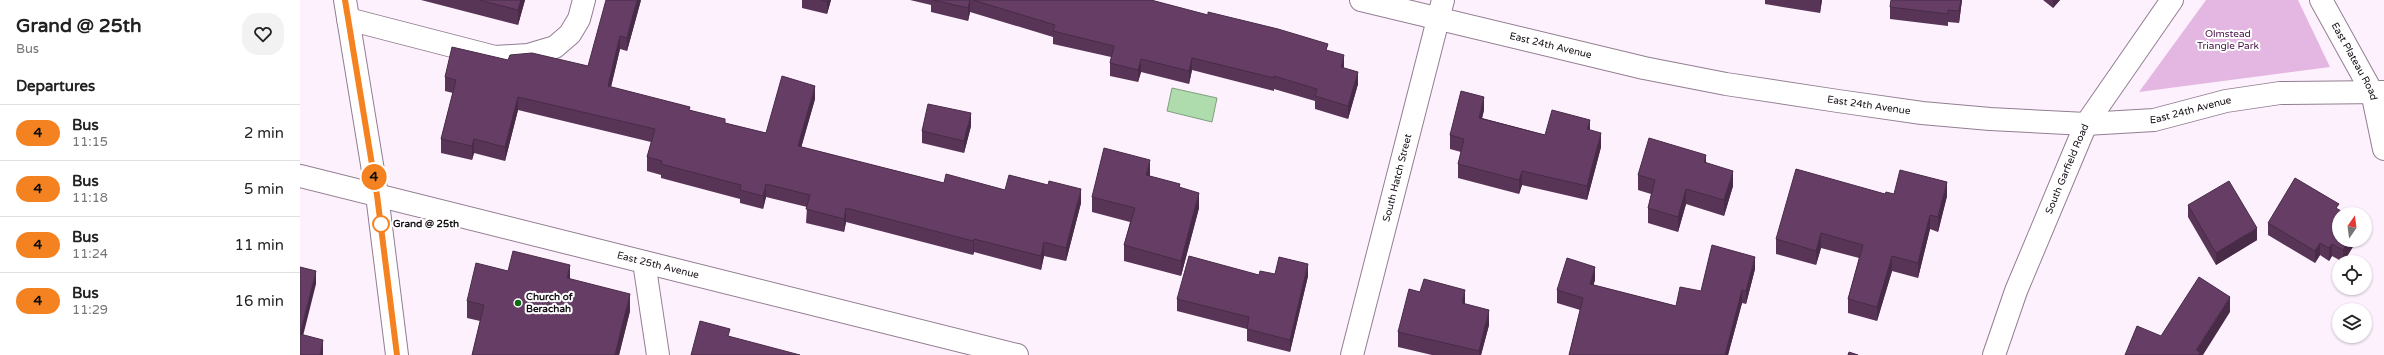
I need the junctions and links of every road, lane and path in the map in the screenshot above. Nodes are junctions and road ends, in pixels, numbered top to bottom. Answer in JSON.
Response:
{"nodes":[{"id":1,"x":584,"y":0,"type":"edge"},
{"id":2,"x":1361,"y":0,"type":"edge"},
{"id":3,"x":2172,"y":0,"type":"edge"},
{"id":4,"x":2321,"y":0,"type":"edge"},
{"id":5,"x":347,"y":9,"type":"edge"},
{"id":6,"x":1440,"y":9,"type":"edge"},
{"id":7,"x":2378,"y":92,"type":"edge"},
{"id":8,"x":2086,"y":124,"type":"junction"},
{"id":9,"x":2384,"y":149,"type":"edge"},
{"id":10,"x":300,"y":176,"type":"edge"},
{"id":11,"x":377,"y":195,"type":"junction"},
{"id":12,"x":644,"y":262,"type":"junction"},
{"id":13,"x":397,"y":355,"type":"edge"},
{"id":14,"x":658,"y":355,"type":"edge"},
{"id":15,"x":1017,"y":355,"type":"edge"},
{"id":16,"x":1352,"y":355,"type":"edge"},
{"id":17,"x":1994,"y":355,"type":"edge"}],
"edges":[{"from":1,"to":5,"type":"street"},
{"from":2,"to":6,"type":"street","name":"East 24th Avenue"},
{"from":3,"to":8,"type":"street","name":"South Garfield Road"},
{"from":4,"to":7,"type":"street","name":"East Plateau Road"},
{"from":5,"to":11,"type":"street"},
{"from":6,"to":8,"type":"street","name":"East 24th Avenue"},
{"from":6,"to":16,"type":"street","name":"South Hatch Street"},
{"from":7,"to":8,"type":"street","name":"East 24th Avenue"},
{"from":7,"to":9,"type":"street","name":"East Plateau Road"},
{"from":8,"to":17,"type":"street","name":"South Garfield Road"},
{"from":10,"to":11,"type":"street","name":"East 25th Avenue"},
{"from":11,"to":12,"type":"street","name":"East 25th Avenue"},
{"from":11,"to":13,"type":"street"},
{"from":12,"to":14,"type":"street"},
{"from":12,"to":15,"type":"street","name":"East 25th Avenue"}]}
